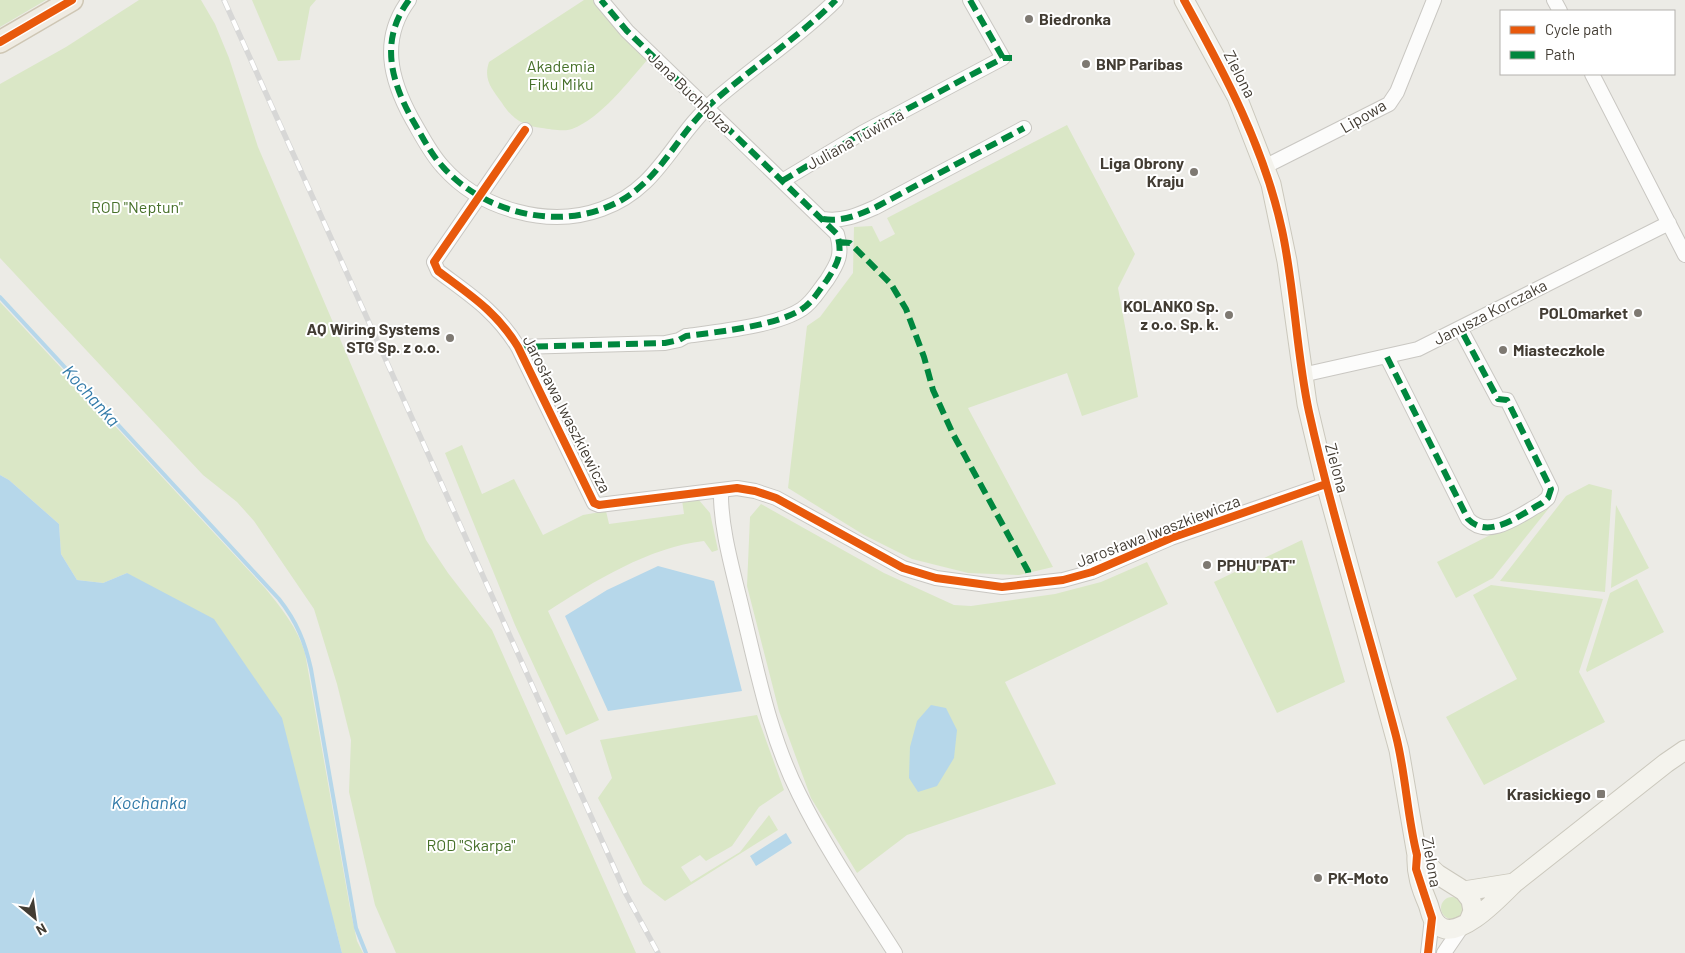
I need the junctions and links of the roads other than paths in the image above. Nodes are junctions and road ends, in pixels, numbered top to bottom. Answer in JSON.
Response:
{"nodes":[{"id":1,"x":72,"y":0,"type":"edge"},
{"id":2,"x":409,"y":0,"type":"edge"},
{"id":3,"x":601,"y":0,"type":"edge"},
{"id":4,"x":836,"y":0,"type":"edge"},
{"id":5,"x":970,"y":0,"type":"edge"},
{"id":6,"x":1184,"y":0,"type":"edge"},
{"id":7,"x":1434,"y":0,"type":"edge"},
{"id":8,"x":0,"y":42,"type":"edge"},
{"id":9,"x":1593,"y":75,"type":"edge"},
{"id":10,"x":707,"y":108,"type":"junction"},
{"id":11,"x":1024,"y":128,"type":"dead end"},
{"id":12,"x":525,"y":130,"type":"dead end"},
{"id":13,"x":1264,"y":167,"type":"junction"},
{"id":14,"x":782,"y":181,"type":"junction"},
{"id":15,"x":479,"y":196,"type":"junction"},
{"id":16,"x":823,"y":219,"type":"junction"},
{"id":17,"x":1668,"y":223,"type":"junction"},
{"id":18,"x":1685,"y":255,"type":"edge"},
{"id":19,"x":1460,"y":328,"type":"junction"},
{"id":20,"x":518,"y":347,"type":"junction"},
{"id":21,"x":1387,"y":357,"type":"junction"},
{"id":22,"x":1302,"y":374,"type":"junction"},
{"id":23,"x":1326,"y":484,"type":"junction"},
{"id":24,"x":721,"y":490,"type":"junction"},
{"id":25,"x":1685,"y":750,"type":"edge"},
{"id":26,"x":1417,"y":855,"type":"junction"},
{"id":27,"x":1514,"y":883,"type":"junction"},
{"id":28,"x":1460,"y":889,"type":"junction"},
{"id":29,"x":1431,"y":913,"type":"junction"},
{"id":30,"x":1465,"y":925,"type":"junction"},
{"id":31,"x":895,"y":953,"type":"edge"},
{"id":32,"x":1428,"y":953,"type":"edge"},
{"id":33,"x":1444,"y":953,"type":"edge"}],
"edges":[{"from":1,"to":8,"type":"main road"},
{"from":2,"to":15,"type":"street"},
{"from":3,"to":10,"type":"street","name":"Jana Buchholza"},
{"from":4,"to":10,"type":"street"},
{"from":5,"to":14,"type":"street","name":"Juliana Tuwima"},
{"from":6,"to":13,"type":"street","name":"Zielona"},
{"from":7,"to":13,"type":"street","name":"Lipowa"},
{"from":9,"to":17,"type":"street"},
{"from":10,"to":14,"type":"street","name":"Jana Buchholza"},
{"from":10,"to":15,"type":"street"},
{"from":11,"to":16,"type":"street"},
{"from":12,"to":15,"type":"street"},
{"from":13,"to":22,"type":"street","name":"Zielona"},
{"from":14,"to":16,"type":"street"},
{"from":15,"to":20,"type":"street","name":"Jarosława Iwaszkiewicza"},
{"from":16,"to":20,"type":"street"},
{"from":17,"to":18,"type":"street"},
{"from":17,"to":19,"type":"street","name":"Janusza Korczaka"},
{"from":19,"to":21,"type":"street","name":"Janusza Korczaka"},
{"from":19,"to":21,"type":"street"},
{"from":20,"to":24,"type":"street","name":"Jarosława Iwaszkiewicza"},
{"from":21,"to":22,"type":"street","name":"Janusza Korczaka"},
{"from":22,"to":23,"type":"street","name":"Zielona"},
{"from":23,"to":24,"type":"street","name":"Jarosława Iwaszkiewicza"},
{"from":23,"to":26,"type":"street","name":"Zielona"},
{"from":24,"to":31,"type":"street"},
{"from":25,"to":27,"type":"street"},
{"from":26,"to":28,"type":"street","name":"Zielona"},
{"from":26,"to":29,"type":"street","name":"Zielona"},
{"from":27,"to":28,"type":"street"},
{"from":27,"to":30,"type":"street"},
{"from":28,"to":29,"type":"street","name":"Zielona"},
{"from":28,"to":30,"type":"street","name":"Zielona"},
{"from":29,"to":30,"type":"street"},
{"from":29,"to":32,"type":"street","name":"Zielona"},
{"from":30,"to":33,"type":"street"}]}
